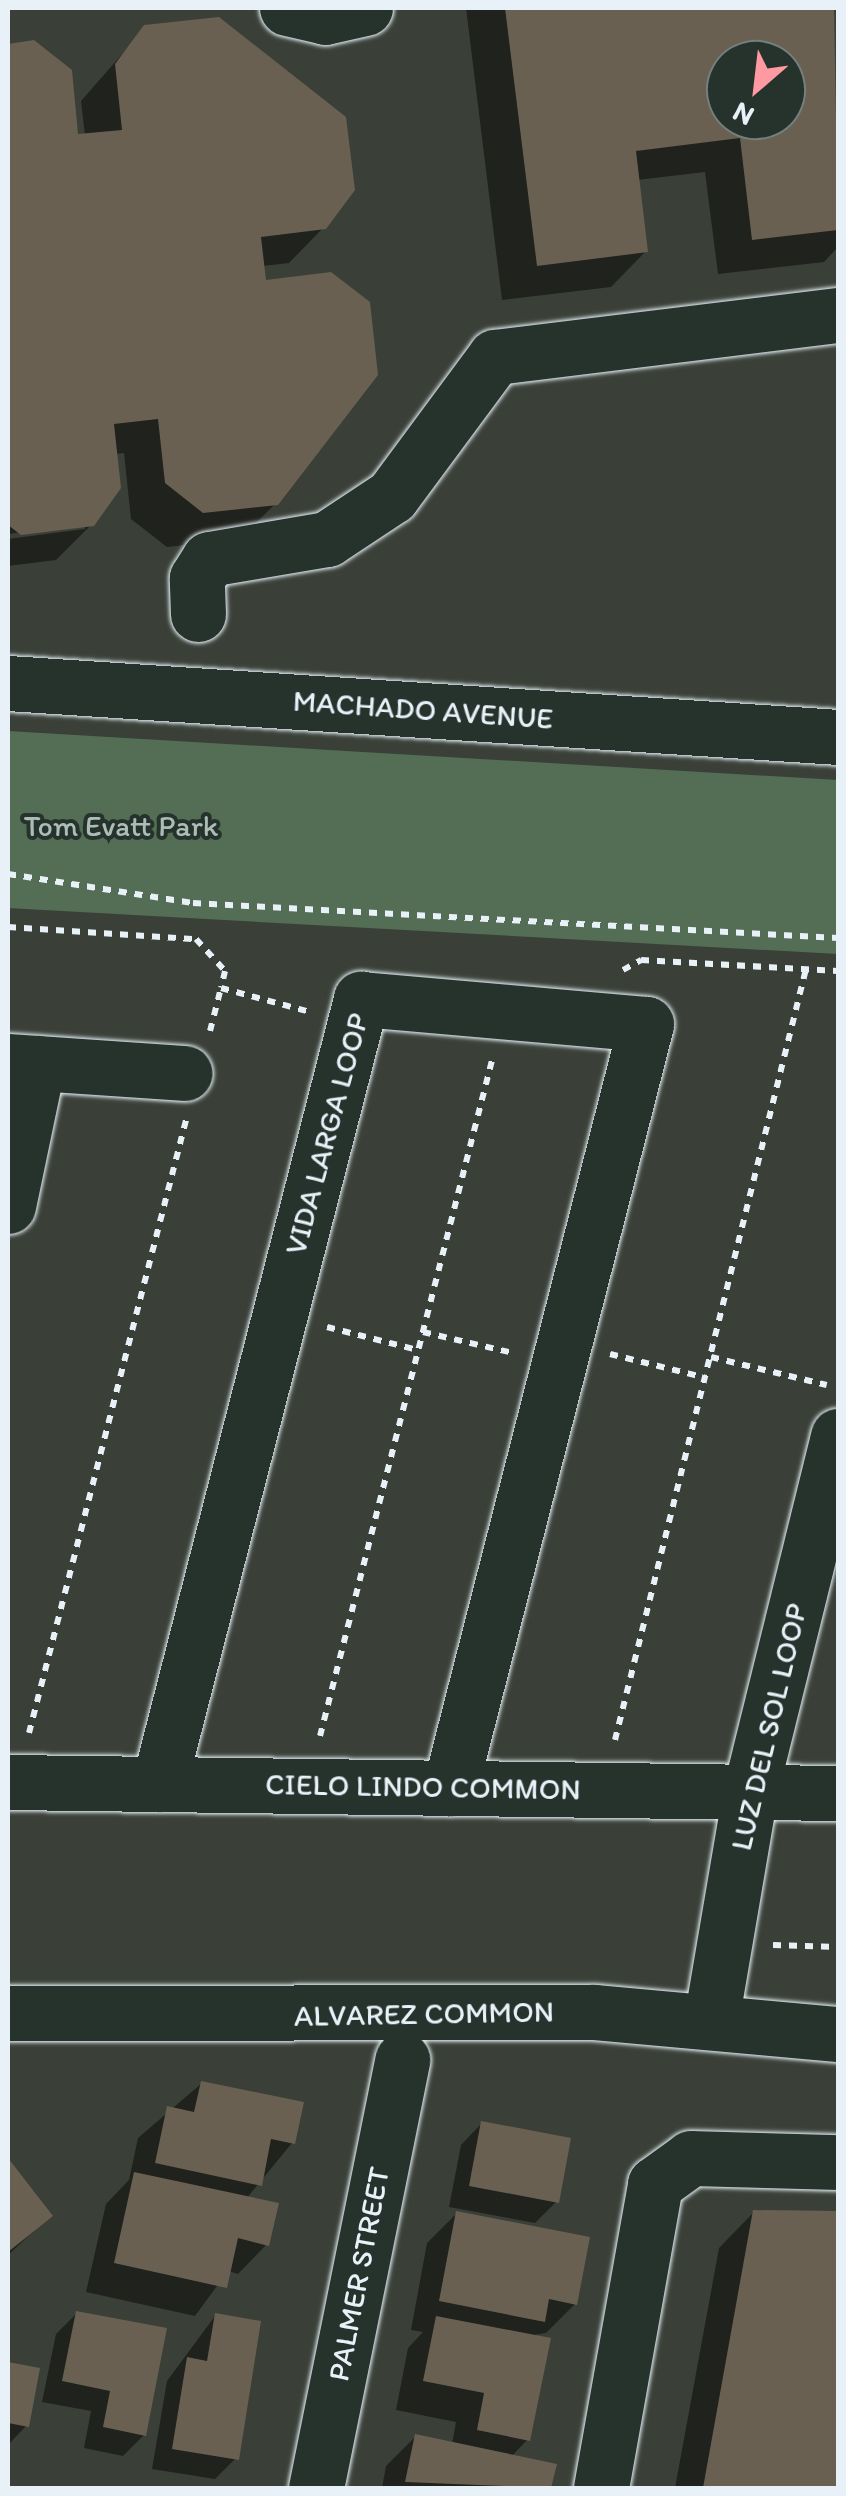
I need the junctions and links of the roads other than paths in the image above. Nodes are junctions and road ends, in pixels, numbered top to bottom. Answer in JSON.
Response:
{"nodes":[{"id":1,"x":286,"y":8,"type":"edge"},
{"id":2,"x":365,"y":8,"type":"edge"},
{"id":3,"x":838,"y":315,"type":"edge"},
{"id":4,"x":198,"y":614,"type":"dead end"},
{"id":5,"x":8,"y":683,"type":"edge"},
{"id":6,"x":838,"y":737,"type":"edge"},
{"id":7,"x":23,"y":1062,"type":"edge"},
{"id":8,"x":193,"y":1076,"type":"road end"},
{"id":9,"x":8,"y":1206,"type":"edge"},
{"id":10,"x":838,"y":1436,"type":"edge"},
{"id":11,"x":12,"y":1782,"type":"edge"},
{"id":12,"x":159,"y":1784,"type":"junction"},
{"id":13,"x":450,"y":1788,"type":"junction"},
{"id":14,"x":750,"y":1792,"type":"junction"},
{"id":15,"x":838,"y":1792,"type":"edge"},
{"id":16,"x":8,"y":2013,"type":"edge"},
{"id":17,"x":711,"y":2020,"type":"junction"},
{"id":18,"x":838,"y":2034,"type":"edge"},
{"id":19,"x":402,"y":2060,"type":"dead end"},
{"id":20,"x":838,"y":2162,"type":"edge"},
{"id":21,"x":316,"y":2488,"type":"edge"},
{"id":22,"x":601,"y":2488,"type":"edge"}],
"edges":[{"from":1,"to":2,"type":"street"},
{"from":3,"to":4,"type":"street"},
{"from":5,"to":6,"type":"street","name":"MACHADO AVENUE"},
{"from":7,"to":8,"type":"street"},
{"from":7,"to":9,"type":"street"},
{"from":10,"to":14,"type":"street","name":"LUZ DEL SOL LOOP"},
{"from":11,"to":12,"type":"street","name":"CIELO LINDO COMMON"},
{"from":12,"to":13,"type":"street","name":"CIELO LINDO COMMON"},
{"from":12,"to":13,"type":"street","name":"VIDA LARGA LOOP"},
{"from":13,"to":14,"type":"street","name":"CIELO LINDO COMMON"},
{"from":14,"to":15,"type":"street","name":"CIELO LINDO COMMON"},
{"from":14,"to":17,"type":"street","name":"LUZ DEL SOL LOOP"},
{"from":16,"to":17,"type":"street","name":"ALVAREZ COMMON"},
{"from":17,"to":18,"type":"street","name":"ALVAREZ COMMON"},
{"from":19,"to":21,"type":"street","name":"PALMER STREET"},
{"from":20,"to":22,"type":"street"}]}
